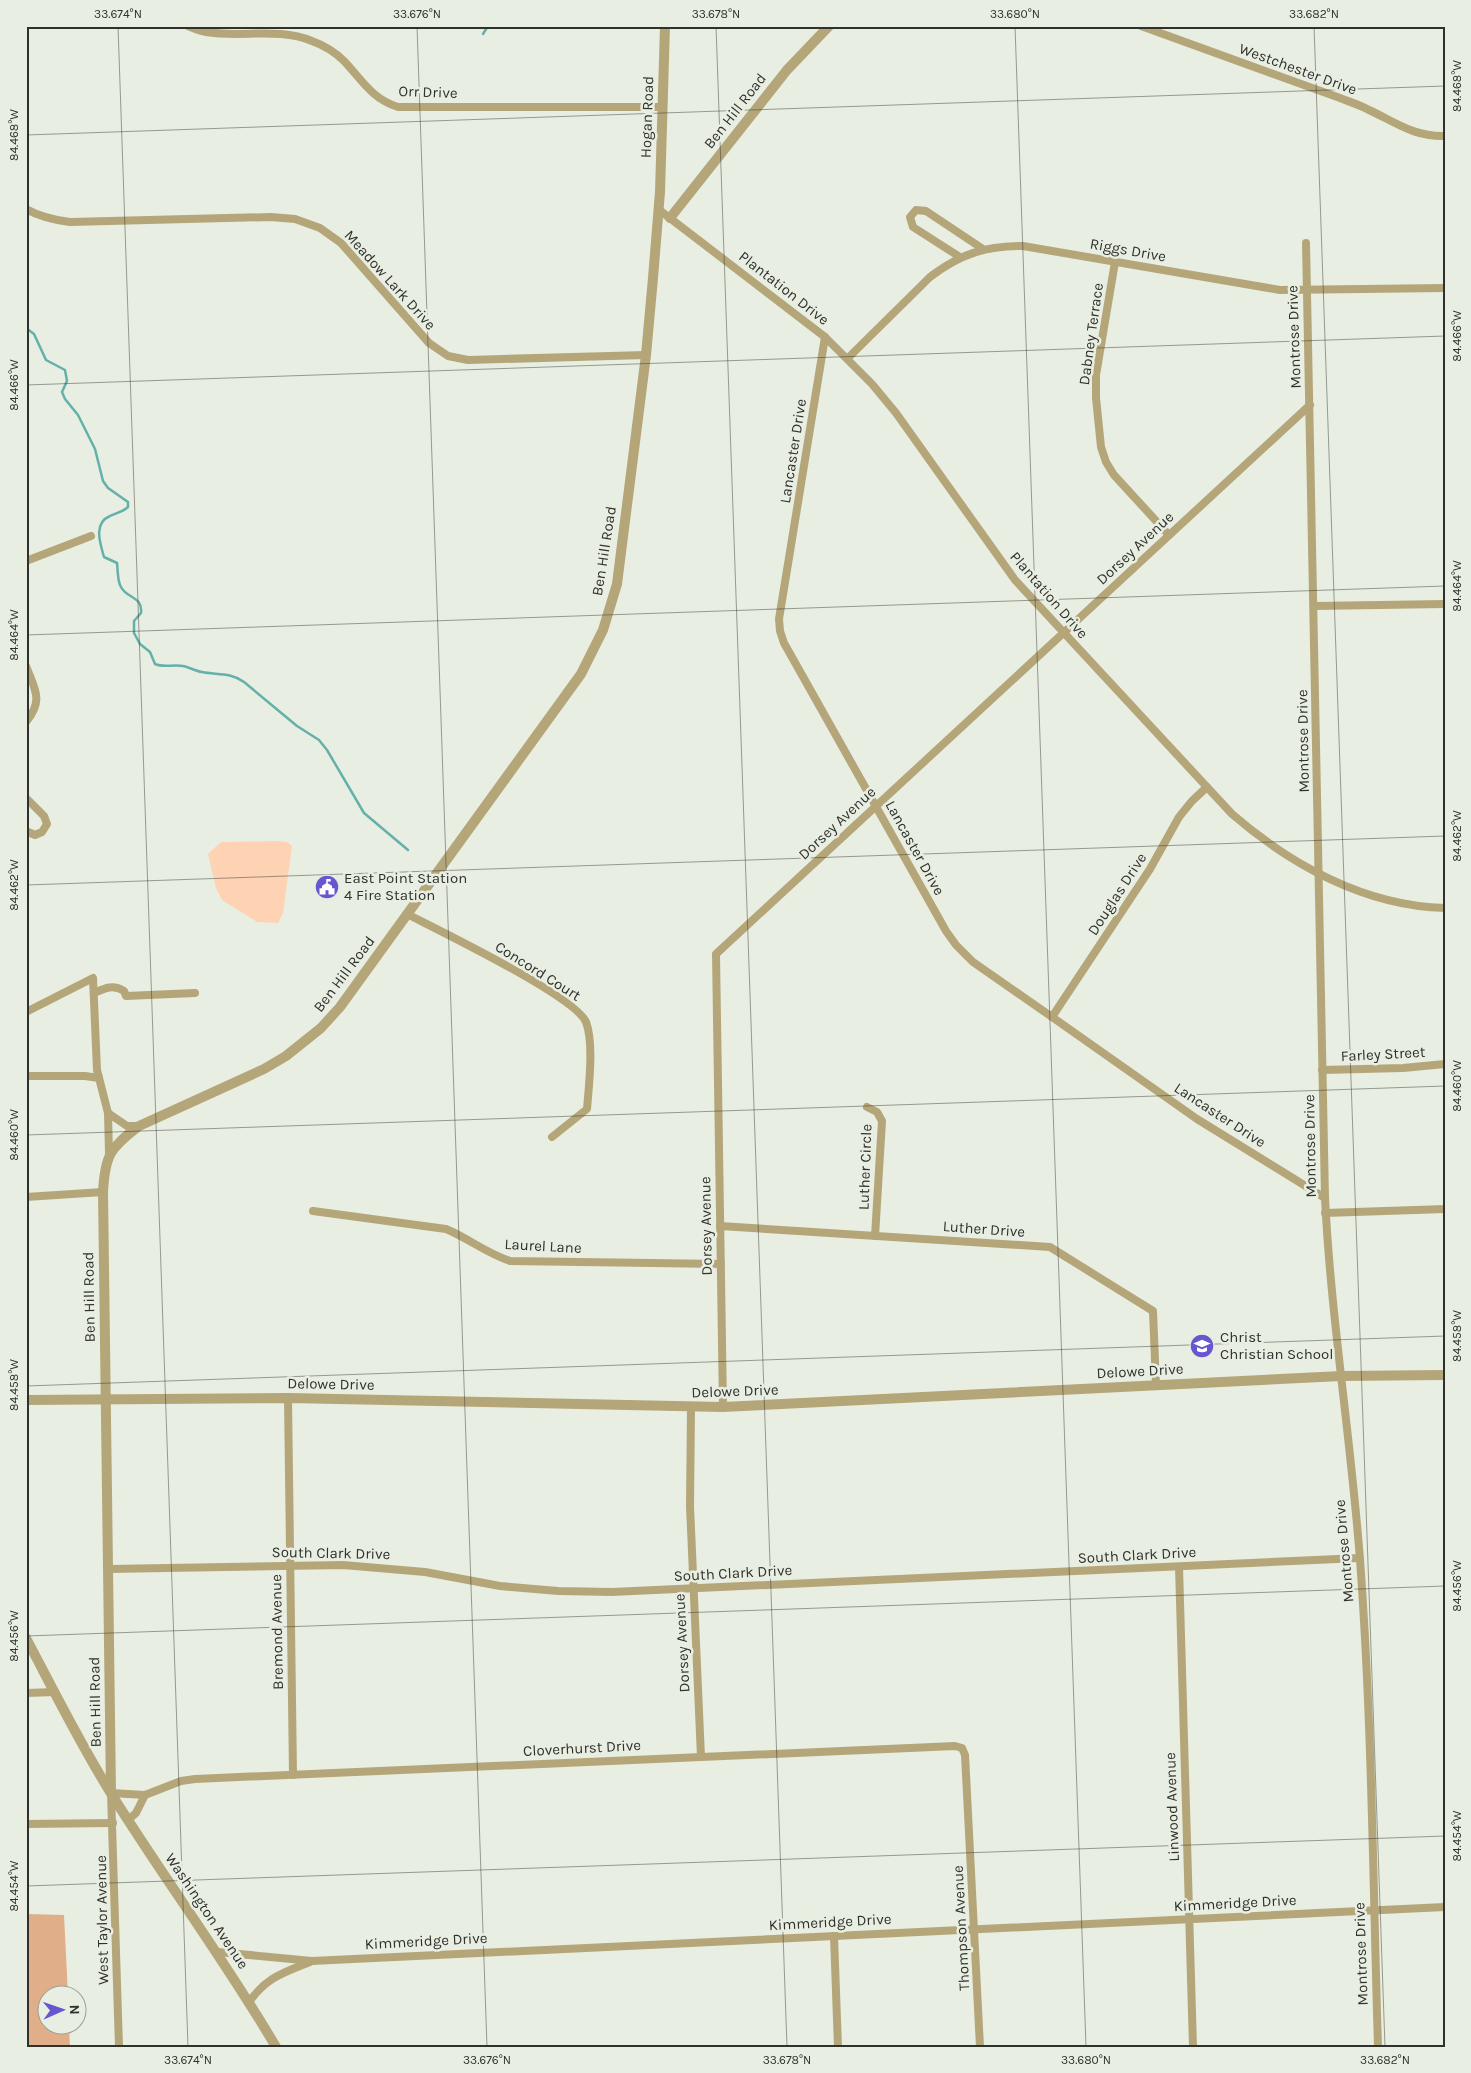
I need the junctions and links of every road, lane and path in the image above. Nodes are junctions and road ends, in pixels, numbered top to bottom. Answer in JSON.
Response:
{"nodes":[{"id":1,"x":188,"y":26,"type":"edge"},
{"id":2,"x":665,"y":26,"type":"edge"},
{"id":3,"x":829,"y":26,"type":"edge"},
{"id":4,"x":1141,"y":26,"type":"edge"},
{"id":5,"x":663,"y":107,"type":"junction"},
{"id":6,"x":1445,"y":136,"type":"edge"},
{"id":7,"x":26,"y":209,"type":"edge"},
{"id":8,"x":658,"y":209,"type":"junction"},
{"id":9,"x":670,"y":218,"type":"junction"},
{"id":10,"x":1306,"y":243,"type":"dead end"},
{"id":11,"x":983,"y":249,"type":"junction"},
{"id":12,"x":960,"y":257,"type":"junction"},
{"id":13,"x":1115,"y":262,"type":"junction"},
{"id":14,"x":1445,"y":288,"type":"edge"},
{"id":15,"x":1307,"y":291,"type":"junction"},
{"id":16,"x":825,"y":337,"type":"junction"},
{"id":17,"x":646,"y":355,"type":"junction"},
{"id":18,"x":848,"y":358,"type":"junction"},
{"id":19,"x":1310,"y":405,"type":"junction"},
{"id":20,"x":1169,"y":535,"type":"junction"},
{"id":21,"x":91,"y":536,"type":"dead end"},
{"id":22,"x":26,"y":561,"type":"edge"},
{"id":23,"x":1445,"y":604,"type":"edge"},
{"id":24,"x":1314,"y":606,"type":"junction"},
{"id":25,"x":1063,"y":633,"type":"junction"},
{"id":26,"x":26,"y":666,"type":"edge"},
{"id":27,"x":26,"y":722,"type":"edge"},
{"id":28,"x":1207,"y":787,"type":"junction"},
{"id":29,"x":26,"y":798,"type":"edge"},
{"id":30,"x":876,"y":806,"type":"junction"},
{"id":31,"x":26,"y":831,"type":"edge"},
{"id":32,"x":1318,"y":874,"type":"junction"},
{"id":33,"x":1445,"y":908,"type":"edge"},
{"id":34,"x":407,"y":914,"type":"junction"},
{"id":35,"x":195,"y":992,"type":"dead end"},
{"id":36,"x":94,"y":993,"type":"junction"},
{"id":37,"x":26,"y":1012,"type":"edge"},
{"id":38,"x":1052,"y":1017,"type":"junction"},
{"id":39,"x":1445,"y":1064,"type":"edge"},
{"id":40,"x":1322,"y":1070,"type":"junction"},
{"id":41,"x":26,"y":1076,"type":"edge"},
{"id":42,"x":99,"y":1078,"type":"junction"},
{"id":43,"x":866,"y":1107,"type":"dead end"},
{"id":44,"x":108,"y":1113,"type":"junction"},
{"id":45,"x":140,"y":1126,"type":"junction"},
{"id":46,"x":552,"y":1137,"type":"dead end"},
{"id":47,"x":109,"y":1154,"type":"junction"},
{"id":48,"x":103,"y":1192,"type":"junction"},
{"id":49,"x":26,"y":1197,"type":"edge"},
{"id":50,"x":1325,"y":1198,"type":"junction"},
{"id":51,"x":1445,"y":1209,"type":"edge"},
{"id":52,"x":313,"y":1211,"type":"dead end"},
{"id":53,"x":1326,"y":1213,"type":"junction"},
{"id":54,"x":720,"y":1226,"type":"junction"},
{"id":55,"x":875,"y":1236,"type":"junction"},
{"id":56,"x":721,"y":1264,"type":"junction"},
{"id":57,"x":1445,"y":1375,"type":"edge"},
{"id":58,"x":1341,"y":1376,"type":"junction"},
{"id":59,"x":1156,"y":1385,"type":"junction"},
{"id":60,"x":288,"y":1398,"type":"junction"},
{"id":61,"x":26,"y":1400,"type":"edge"},
{"id":62,"x":106,"y":1400,"type":"junction"},
{"id":63,"x":723,"y":1407,"type":"junction"},
{"id":64,"x":690,"y":1408,"type":"junction"},
{"id":65,"x":1360,"y":1558,"type":"junction"},
{"id":66,"x":290,"y":1565,"type":"junction"},
{"id":67,"x":1179,"y":1567,"type":"junction"},
{"id":68,"x":108,"y":1569,"type":"junction"},
{"id":69,"x":693,"y":1589,"type":"junction"},
{"id":70,"x":26,"y":1638,"type":"edge"},
{"id":71,"x":54,"y":1692,"type":"junction"},
{"id":72,"x":26,"y":1693,"type":"edge"},
{"id":73,"x":701,"y":1757,"type":"junction"},
{"id":74,"x":293,"y":1775,"type":"junction"},
{"id":75,"x":111,"y":1793,"type":"junction"},
{"id":76,"x":145,"y":1795,"type":"junction"},
{"id":77,"x":968,"y":1808,"type":"joint"},
{"id":78,"x":128,"y":1820,"type":"junction"},
{"id":79,"x":113,"y":1823,"type":"junction"},
{"id":80,"x":26,"y":1824,"type":"edge"},
{"id":81,"x":1445,"y":1908,"type":"edge"},
{"id":82,"x":1374,"y":1911,"type":"junction"},
{"id":83,"x":1189,"y":1919,"type":"junction"},
{"id":84,"x":975,"y":1929,"type":"junction"},
{"id":85,"x":834,"y":1936,"type":"junction"},
{"id":86,"x":218,"y":1952,"type":"junction"},
{"id":87,"x":312,"y":1961,"type":"junction"},
{"id":88,"x":250,"y":2002,"type":"junction"},
{"id":89,"x":119,"y":2047,"type":"edge"},
{"id":90,"x":276,"y":2047,"type":"edge"},
{"id":91,"x":838,"y":2047,"type":"edge"},
{"id":92,"x":980,"y":2047,"type":"edge"},
{"id":93,"x":1193,"y":2047,"type":"edge"},
{"id":94,"x":1378,"y":2047,"type":"edge"}],
"edges":[{"from":1,"to":5,"type":"street","name":"Orr Drive"},
{"from":2,"to":5,"type":"street","name":"Hogan Road"},
{"from":3,"to":9,"type":"street","name":"Ben Hill Road"},
{"from":4,"to":6,"type":"street","name":"Westchester Drive"},
{"from":5,"to":8,"type":"street","name":"Hogan Road"},
{"from":7,"to":17,"type":"street","name":"Meadow Lark Drive"},
{"from":8,"to":9,"type":"street","name":"Plantation Drive"},
{"from":8,"to":17,"type":"street","name":"Ben Hill Road"},
{"from":9,"to":16,"type":"street","name":"Plantation Drive"},
{"from":10,"to":15,"type":"street","name":"Montrose Drive"},
{"from":11,"to":12,"type":"street","name":"Riggs Drive"},
{"from":11,"to":12,"type":"street"},
{"from":11,"to":13,"type":"street","name":"Riggs Drive"},
{"from":12,"to":18,"type":"street","name":"Riggs Drive"},
{"from":13,"to":15,"type":"street","name":"Riggs Drive"},
{"from":13,"to":20,"type":"street","name":"Dabney Terrace"},
{"from":14,"to":15,"type":"street","name":"Riggs Drive"},
{"from":15,"to":19,"type":"street","name":"Montrose Drive"},
{"from":16,"to":18,"type":"street","name":"Plantation Drive"},
{"from":16,"to":30,"type":"street","name":"Lancaster Drive"},
{"from":17,"to":34,"type":"street","name":"Ben Hill Road"},
{"from":18,"to":25,"type":"street","name":"Plantation Drive"},
{"from":19,"to":20,"type":"street","name":"Dorsey Avenue"},
{"from":19,"to":24,"type":"street","name":"Montrose Drive"},
{"from":20,"to":25,"type":"street","name":"Dorsey Avenue"},
{"from":21,"to":22,"type":"street"},
{"from":23,"to":24,"type":"street"},
{"from":24,"to":32,"type":"street","name":"Montrose Drive"},
{"from":25,"to":28,"type":"street","name":"Plantation Drive"},
{"from":25,"to":30,"type":"street","name":"Dorsey Avenue"},
{"from":26,"to":27,"type":"street"},
{"from":28,"to":32,"type":"street","name":"Plantation Drive"},
{"from":28,"to":38,"type":"street","name":"Douglas Drive"},
{"from":29,"to":31,"type":"street"},
{"from":30,"to":38,"type":"street","name":"Lancaster Drive"},
{"from":30,"to":54,"type":"street","name":"Dorsey Avenue"},
{"from":32,"to":33,"type":"street","name":"Plantation Drive"},
{"from":32,"to":40,"type":"street","name":"Montrose Drive"},
{"from":34,"to":45,"type":"street","name":"Ben Hill Road"},
{"from":34,"to":46,"type":"street","name":"Concord Court"},
{"from":35,"to":36,"type":"street"},
{"from":36,"to":37,"type":"street"},
{"from":36,"to":42,"type":"street"},
{"from":38,"to":50,"type":"street","name":"Lancaster Drive"},
{"from":39,"to":40,"type":"street","name":"Farley Street"},
{"from":40,"to":50,"type":"street","name":"Montrose Drive"},
{"from":41,"to":42,"type":"street"},
{"from":42,"to":44,"type":"street"},
{"from":43,"to":55,"type":"street","name":"Luther Circle"},
{"from":44,"to":45,"type":"street"},
{"from":44,"to":47,"type":"street"},
{"from":45,"to":47,"type":"street","name":"Ben Hill Road"},
{"from":47,"to":48,"type":"street","name":"Ben Hill Road"},
{"from":48,"to":49,"type":"street"},
{"from":48,"to":62,"type":"street","name":"Ben Hill Road"},
{"from":50,"to":53,"type":"street","name":"Montrose Drive"},
{"from":51,"to":53,"type":"street"},
{"from":52,"to":56,"type":"street","name":"Laurel Lane"},
{"from":53,"to":58,"type":"street","name":"Montrose Drive"},
{"from":54,"to":55,"type":"street","name":"Luther Drive"},
{"from":54,"to":56,"type":"street","name":"Dorsey Avenue"},
{"from":55,"to":59,"type":"street","name":"Luther Drive"},
{"from":56,"to":63,"type":"street","name":"Dorsey Avenue"},
{"from":57,"to":58,"type":"street","name":"Delowe Drive"},
{"from":58,"to":59,"type":"street","name":"Delowe Drive"},
{"from":58,"to":65,"type":"street","name":"Montrose Drive"},
{"from":59,"to":63,"type":"street","name":"Delowe Drive"},
{"from":60,"to":62,"type":"street","name":"Delowe Drive"},
{"from":60,"to":64,"type":"street","name":"Delowe Drive"},
{"from":60,"to":66,"type":"street","name":"Bremond Avenue"},
{"from":61,"to":62,"type":"street","name":"Delowe Drive"},
{"from":62,"to":68,"type":"street","name":"Ben Hill Road"},
{"from":63,"to":64,"type":"street","name":"Delowe Drive"},
{"from":64,"to":69,"type":"street","name":"Dorsey Avenue"},
{"from":65,"to":67,"type":"street","name":"South Clark Drive"},
{"from":65,"to":82,"type":"street","name":"Montrose Drive"},
{"from":66,"to":68,"type":"street","name":"South Clark Drive"},
{"from":66,"to":69,"type":"street","name":"South Clark Drive"},
{"from":66,"to":74,"type":"street","name":"Bremond Avenue"},
{"from":67,"to":69,"type":"street","name":"South Clark Drive"},
{"from":67,"to":83,"type":"street","name":"Linwood Avenue"},
{"from":68,"to":75,"type":"street","name":"Ben Hill Road"},
{"from":69,"to":73,"type":"street","name":"Dorsey Avenue"},
{"from":70,"to":71,"type":"street","name":"Washington Avenue"},
{"from":71,"to":72,"type":"street"},
{"from":71,"to":75,"type":"street","name":"Washington Avenue"},
{"from":73,"to":74,"type":"street","name":"Cloverhurst Drive"},
{"from":73,"to":77,"type":"street","name":"Cloverhurst Drive"},
{"from":74,"to":76,"type":"street","name":"Cloverhurst Drive"},
{"from":75,"to":76,"type":"street","name":"Cloverhurst Drive"},
{"from":75,"to":78,"type":"street","name":"Washington Avenue"},
{"from":75,"to":79,"type":"street","name":"West Taylor Avenue"},
{"from":76,"to":78,"type":"street"},
{"from":77,"to":84,"type":"street","name":"Thompson Avenue"},
{"from":78,"to":86,"type":"street","name":"Washington Avenue"},
{"from":79,"to":80,"type":"street"},
{"from":79,"to":89,"type":"street","name":"West Taylor Avenue"},
{"from":81,"to":82,"type":"street","name":"Kimmeridge Drive"},
{"from":82,"to":83,"type":"street","name":"Kimmeridge Drive"},
{"from":82,"to":94,"type":"street","name":"Montrose Drive"},
{"from":83,"to":84,"type":"street","name":"Kimmeridge Drive"},
{"from":83,"to":93,"type":"street","name":"Linwood Avenue"},
{"from":84,"to":85,"type":"street","name":"Kimmeridge Drive"},
{"from":84,"to":92,"type":"street","name":"Thompson Avenue"},
{"from":85,"to":87,"type":"street","name":"Kimmeridge Drive"},
{"from":85,"to":91,"type":"street"},
{"from":86,"to":87,"type":"street","name":"Kimmeridge Drive"},
{"from":86,"to":88,"type":"street","name":"Washington Avenue"},
{"from":87,"to":88,"type":"street"},
{"from":88,"to":90,"type":"street","name":"Washington Avenue"}]}
